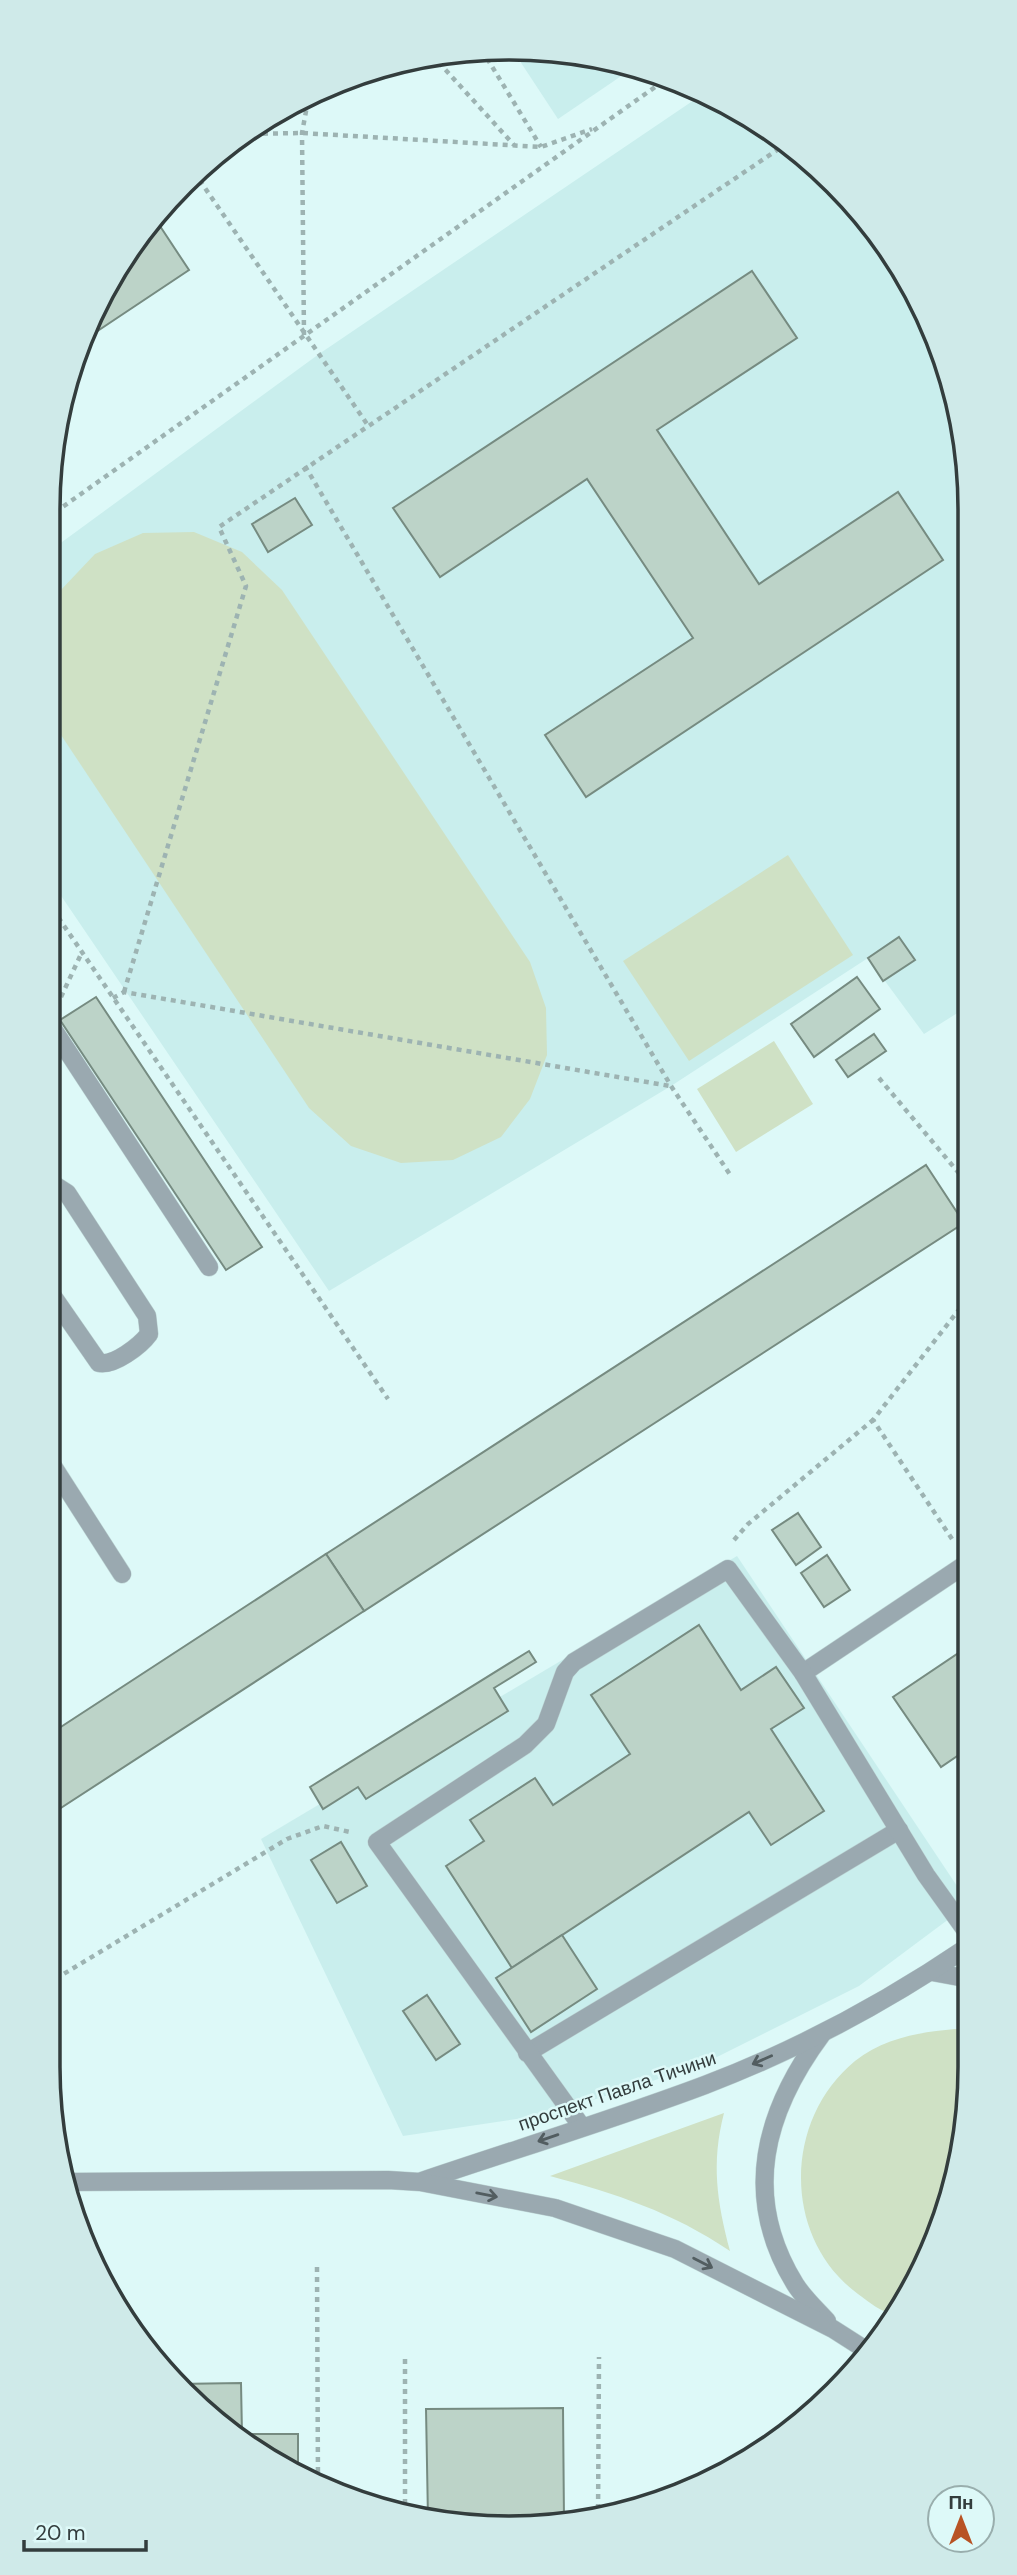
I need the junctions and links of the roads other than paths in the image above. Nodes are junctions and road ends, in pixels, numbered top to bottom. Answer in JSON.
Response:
{"nodes":[{"id":1,"x":60,"y":1042,"type":"edge"},
{"id":2,"x":60,"y":1189,"type":"edge"},
{"id":3,"x":209,"y":1267,"type":"dead end"},
{"id":4,"x":60,"y":1307,"type":"edge"},
{"id":5,"x":60,"y":1477,"type":"edge"},
{"id":6,"x":958,"y":1569,"type":"edge"},
{"id":7,"x":122,"y":1574,"type":"dead end"},
{"id":8,"x":803,"y":1673,"type":"junction"},
{"id":9,"x":900,"y":1830,"type":"junction"},
{"id":10,"x":958,"y":1917,"type":"edge"},
{"id":11,"x":958,"y":1954,"type":"edge"},
{"id":12,"x":932,"y":1972,"type":"junction"},
{"id":13,"x":958,"y":1977,"type":"edge"},
{"id":14,"x":824,"y":2032,"type":"junction"},
{"id":15,"x":527,"y":2053,"type":"junction"},
{"id":16,"x":582,"y":2127,"type":"junction"},
{"id":17,"x":75,"y":2182,"type":"edge"},
{"id":18,"x":420,"y":2182,"type":"junction"},
{"id":19,"x":834,"y":2329,"type":"junction"},
{"id":20,"x":860,"y":2346,"type":"edge"}],
"edges":[{"from":1,"to":3,"type":"street"},
{"from":2,"to":4,"type":"street"},
{"from":5,"to":7,"type":"street"},
{"from":6,"to":8,"type":"street"},
{"from":8,"to":9,"type":"street"},
{"from":8,"to":15,"type":"street"},
{"from":9,"to":10,"type":"street"},
{"from":9,"to":15,"type":"street"},
{"from":11,"to":12,"type":"street","name":"проспект Павла Тичини"},
{"from":12,"to":13,"type":"street"},
{"from":12,"to":14,"type":"street","name":"проспект Павла Тичини"},
{"from":14,"to":16,"type":"street","name":"проспект Павла Тичини","one_way":true},
{"from":14,"to":19,"type":"street","name":"проспект Павла Тичини"},
{"from":15,"to":16,"type":"street"},
{"from":16,"to":18,"type":"street","name":"проспект Павла Тичини","one_way":true},
{"from":17,"to":18,"type":"street","name":"проспект Павла Тичини"},
{"from":18,"to":19,"type":"street","name":"проспект Павла Тичини","one_way":true},
{"from":19,"to":20,"type":"street","name":"проспект Павла Тичини"}]}
